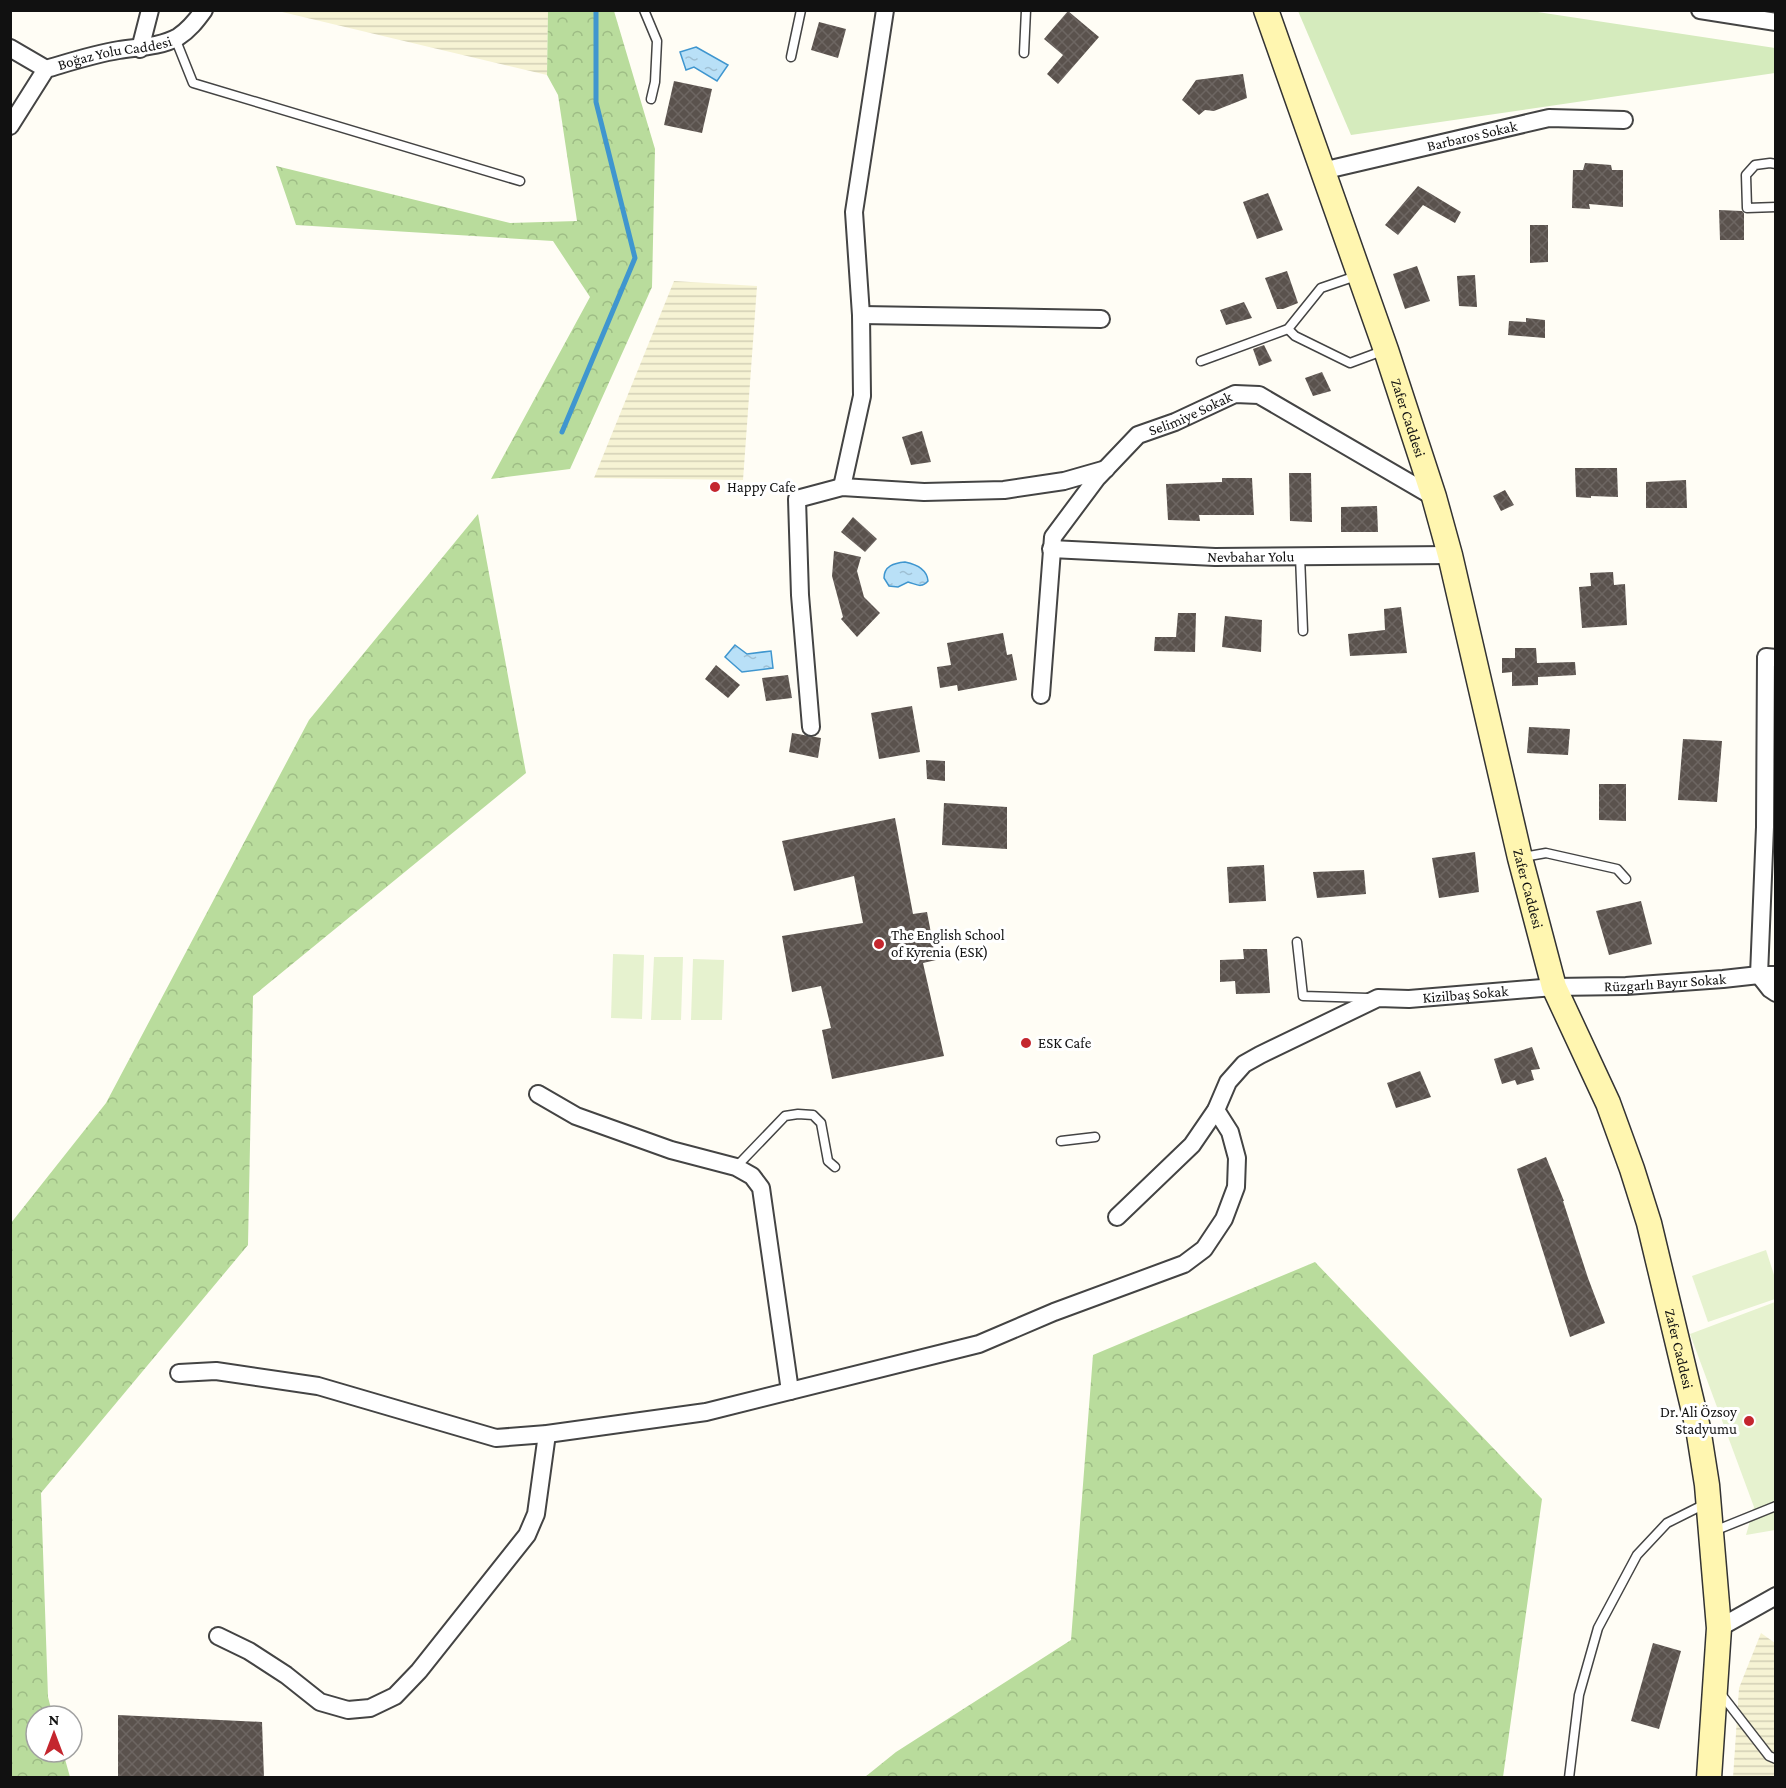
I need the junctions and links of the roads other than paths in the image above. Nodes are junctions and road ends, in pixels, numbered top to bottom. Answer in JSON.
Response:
{"nodes":[{"id":1,"x":150,"y":10,"type":"edge"},
{"id":2,"x":204,"y":10,"type":"edge"},
{"id":3,"x":644,"y":10,"type":"edge"},
{"id":4,"x":801,"y":10,"type":"edge"},
{"id":5,"x":885,"y":10,"type":"edge"},
{"id":6,"x":1026,"y":10,"type":"edge"},
{"id":7,"x":1266,"y":10,"type":"edge"},
{"id":8,"x":1700,"y":10,"type":"edge"},
{"id":9,"x":1776,"y":22,"type":"edge"},
{"id":10,"x":175,"y":38,"type":"junction"},
{"id":11,"x":10,"y":48,"type":"edge"},
{"id":12,"x":140,"y":49,"type":"junction"},
{"id":13,"x":1024,"y":53,"type":"dead end"},
{"id":14,"x":791,"y":57,"type":"dead end"},
{"id":15,"x":46,"y":69,"type":"junction"},
{"id":16,"x":651,"y":99,"type":"dead end"},
{"id":17,"x":1624,"y":120,"type":"dead end"},
{"id":18,"x":10,"y":126,"type":"edge"},
{"id":19,"x":1776,"y":164,"type":"edge"},
{"id":20,"x":1322,"y":171,"type":"junction"},
{"id":21,"x":520,"y":181,"type":"dead end"},
{"id":22,"x":1776,"y":207,"type":"edge"},
{"id":23,"x":1359,"y":274,"type":"junction"},
{"id":24,"x":861,"y":315,"type":"junction"},
{"id":25,"x":1101,"y":319,"type":"dead end"},
{"id":26,"x":1288,"y":329,"type":"junction"},
{"id":27,"x":1386,"y":350,"type":"junction"},
{"id":28,"x":1201,"y":361,"type":"dead end"},
{"id":29,"x":1107,"y":468,"type":"junction"},
{"id":30,"x":842,"y":487,"type":"junction"},
{"id":31,"x":1434,"y":497,"type":"junction"},
{"id":32,"x":1051,"y":549,"type":"junction"},
{"id":33,"x":1450,"y":555,"type":"junction"},
{"id":34,"x":1300,"y":556,"type":"junction"},
{"id":35,"x":1303,"y":631,"type":"dead end"},
{"id":36,"x":1771,"y":657,"type":"edge"},
{"id":37,"x":1041,"y":695,"type":"dead end"},
{"id":38,"x":811,"y":728,"type":"dead end"},
{"id":39,"x":1770,"y":827,"type":"edge"},
{"id":40,"x":1520,"y":858,"type":"junction"},
{"id":41,"x":1626,"y":879,"type":"dead end"},
{"id":42,"x":1296,"y":942,"type":"dead end"},
{"id":43,"x":1767,"y":975,"type":"edge"},
{"id":44,"x":1554,"y":987,"type":"junction"},
{"id":45,"x":1776,"y":993,"type":"edge"},
{"id":46,"x":1378,"y":998,"type":"junction"},
{"id":47,"x":538,"y":1094,"type":"dead end"},
{"id":48,"x":1216,"y":1110,"type":"junction"},
{"id":49,"x":1095,"y":1137,"type":"dead end"},
{"id":50,"x":1061,"y":1141,"type":"dead end"},
{"id":51,"x":736,"y":1167,"type":"junction"},
{"id":52,"x":835,"y":1167,"type":"dead end"},
{"id":53,"x":1117,"y":1217,"type":"dead end"},
{"id":54,"x":179,"y":1373,"type":"dead end"},
{"id":55,"x":790,"y":1390,"type":"junction"},
{"id":56,"x":547,"y":1434,"type":"junction"},
{"id":57,"x":1708,"y":1502,"type":"junction"},
{"id":58,"x":1776,"y":1506,"type":"edge"},
{"id":59,"x":1711,"y":1532,"type":"junction"},
{"id":60,"x":1776,"y":1596,"type":"edge"},
{"id":61,"x":1719,"y":1628,"type":"junction"},
{"id":62,"x":218,"y":1636,"type":"dead end"},
{"id":63,"x":1715,"y":1686,"type":"junction"},
{"id":64,"x":1776,"y":1759,"type":"edge"},
{"id":65,"x":1569,"y":1778,"type":"edge"},
{"id":66,"x":1709,"y":1778,"type":"edge"}],
"edges":[{"from":1,"to":12,"type":"street"},
{"from":2,"to":10,"type":"street","name":"Boğaz Yolu Caddesi"},
{"from":3,"to":16,"type":"lane"},
{"from":4,"to":14,"type":"lane"},
{"from":5,"to":24,"type":"street"},
{"from":6,"to":13,"type":"lane"},
{"from":7,"to":20,"type":"street","name":"Zafer Caddesi"},
{"from":8,"to":9,"type":"street"},
{"from":10,"to":12,"type":"street","name":"Boğaz Yolu Caddesi"},
{"from":10,"to":21,"type":"lane"},
{"from":11,"to":15,"type":"street"},
{"from":12,"to":15,"type":"street","name":"Boğaz Yolu Caddesi"},
{"from":15,"to":18,"type":"street","name":"Boğaz Yolu Caddesi"},
{"from":17,"to":20,"type":"street","name":"Barbaros Sokak"},
{"from":19,"to":22,"type":"lane"},
{"from":20,"to":23,"type":"street","name":"Zafer Caddesi"},
{"from":23,"to":26,"type":"lane"},
{"from":23,"to":27,"type":"street","name":"Zafer Caddesi"},
{"from":24,"to":25,"type":"street"},
{"from":24,"to":30,"type":"street"},
{"from":26,"to":27,"type":"lane"},
{"from":26,"to":28,"type":"lane"},
{"from":27,"to":31,"type":"street","name":"Zafer Caddesi"},
{"from":29,"to":30,"type":"street"},
{"from":29,"to":31,"type":"street","name":"Selimiye Sokak"},
{"from":29,"to":32,"type":"street","name":"Selimiye Sokak"},
{"from":30,"to":38,"type":"street"},
{"from":31,"to":33,"type":"street","name":"Zafer Caddesi"},
{"from":32,"to":34,"type":"street","name":"Nevbahar Yolu"},
{"from":32,"to":37,"type":"street","name":"Selimiye Sokak"},
{"from":33,"to":34,"type":"street","name":"Nevbahar Yolu"},
{"from":33,"to":40,"type":"street","name":"Zafer Caddesi"},
{"from":34,"to":35,"type":"lane"},
{"from":36,"to":39,"type":"street"},
{"from":39,"to":43,"type":"street"},
{"from":40,"to":41,"type":"lane"},
{"from":40,"to":44,"type":"street","name":"Zafer Caddesi"},
{"from":42,"to":46,"type":"lane"},
{"from":43,"to":44,"type":"street","name":"Rüzgarlı Bayır Sokak"},
{"from":43,"to":45,"type":"street"},
{"from":44,"to":46,"type":"street","name":"Kizilbaş Sokak"},
{"from":44,"to":57,"type":"street","name":"Zafer Caddesi"},
{"from":46,"to":48,"type":"street"},
{"from":47,"to":51,"type":"street"},
{"from":48,"to":53,"type":"street"},
{"from":48,"to":55,"type":"street"},
{"from":49,"to":50,"type":"lane"},
{"from":51,"to":52,"type":"lane"},
{"from":51,"to":55,"type":"street"},
{"from":54,"to":56,"type":"street"},
{"from":55,"to":56,"type":"street"},
{"from":56,"to":62,"type":"street"},
{"from":57,"to":59,"type":"street","name":"Zafer Caddesi"},
{"from":57,"to":65,"type":"lane"},
{"from":58,"to":59,"type":"lane"},
{"from":59,"to":61,"type":"street","name":"Zafer Caddesi"},
{"from":60,"to":61,"type":"street"},
{"from":61,"to":63,"type":"street","name":"Zafer Caddesi"},
{"from":63,"to":64,"type":"lane"},
{"from":63,"to":66,"type":"street","name":"Zafer Caddesi"}]}
